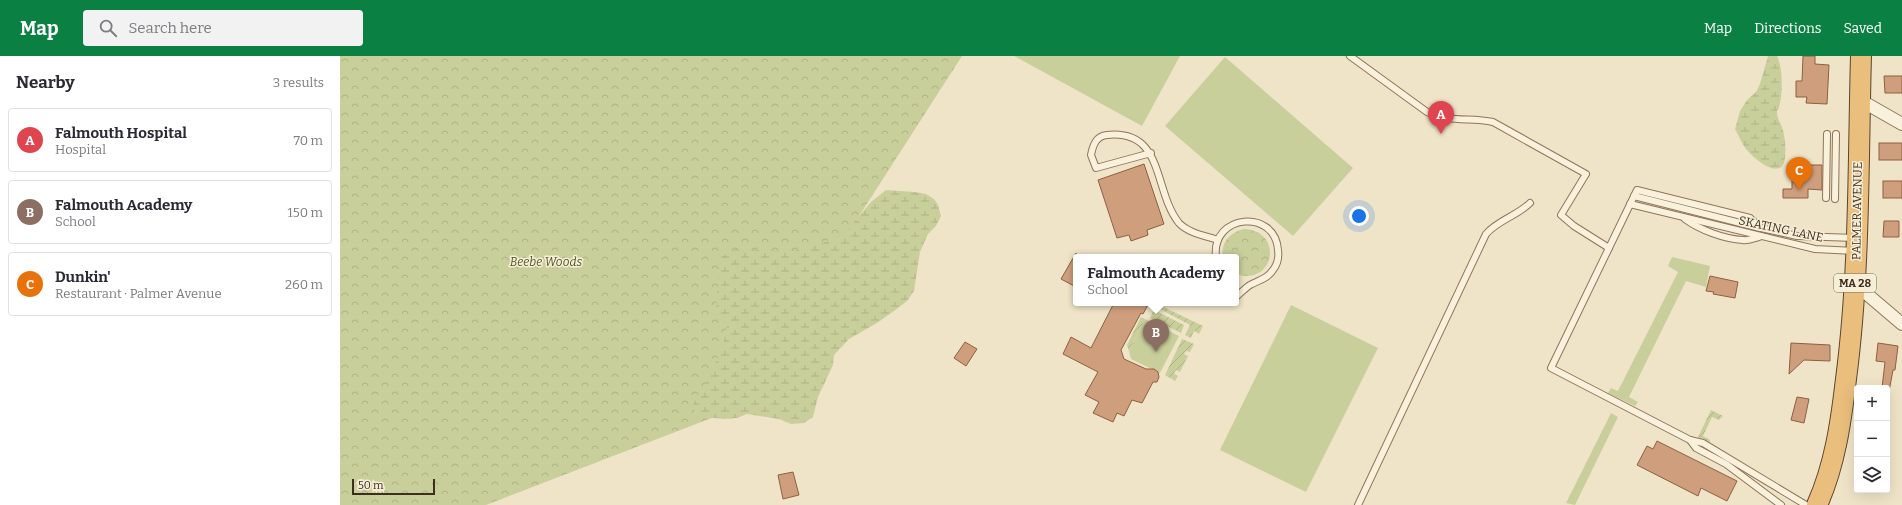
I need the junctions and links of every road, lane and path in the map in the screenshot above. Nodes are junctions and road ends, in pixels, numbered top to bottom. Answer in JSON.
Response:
{"nodes":[{"id":1,"x":1350,"y":56,"type":"edge"},
{"id":2,"x":1861,"y":56,"type":"edge"},
{"id":3,"x":1860,"y":100,"type":"junction"},
{"id":4,"x":1902,"y":124,"type":"edge"},
{"id":5,"x":1827,"y":134,"type":"dead end"},
{"id":6,"x":1836,"y":134,"type":"dead end"},
{"id":7,"x":1150,"y":153,"type":"junction"},
{"id":8,"x":1635,"y":193,"type":"junction"},
{"id":9,"x":1826,"y":198,"type":"dead end"},
{"id":10,"x":1835,"y":198,"type":"dead end"},
{"id":11,"x":1530,"y":203,"type":"dead end"},
{"id":12,"x":1630,"y":204,"type":"junction"},
{"id":13,"x":1681,"y":216,"type":"junction"},
{"id":14,"x":1761,"y":228,"type":"junction"},
{"id":15,"x":1775,"y":231,"type":"junction"},
{"id":16,"x":1760,"y":236,"type":"junction"},
{"id":17,"x":1810,"y":237,"type":"junction"},
{"id":18,"x":1773,"y":239,"type":"junction"},
{"id":19,"x":1218,"y":240,"type":"junction"},
{"id":20,"x":1856,"y":244,"type":"junction"},
{"id":21,"x":1608,"y":248,"type":"junction"},
{"id":22,"x":1809,"y":248,"type":"junction"},
{"id":23,"x":1216,"y":254,"type":"edge"},
{"id":24,"x":1855,"y":284,"type":"junction"},
{"id":25,"x":1239,"y":294,"type":"edge"},
{"id":26,"x":1902,"y":324,"type":"edge"},
{"id":27,"x":1690,"y":440,"type":"junction"},
{"id":28,"x":1817,"y":504,"type":"edge"},
{"id":29,"x":1358,"y":505,"type":"edge"},
{"id":30,"x":1781,"y":505,"type":"edge"}],
"edges":[{"from":1,"to":21,"type":"lane"},
{"from":2,"to":3,"type":"highway","name":"PALMER AVENUE","number":"MA 28"},
{"from":3,"to":4,"type":"street"},
{"from":3,"to":20,"type":"highway","name":"PALMER AVENUE","number":"MA 28"},
{"from":5,"to":9,"type":"lane"},
{"from":6,"to":10,"type":"lane"},
{"from":7,"to":7,"type":"lane"},
{"from":7,"to":19,"type":"lane"},
{"from":8,"to":12,"type":"lane"},
{"from":8,"to":14,"type":"lane"},
{"from":8,"to":14,"type":"lane","name":"SKATING LANE"},
{"from":11,"to":29,"type":"lane"},
{"from":12,"to":13,"type":"lane","name":"SKATING LANE"},
{"from":12,"to":21,"type":"lane"},
{"from":13,"to":16,"type":"lane","name":"SKATING LANE"},
{"from":13,"to":16,"type":"lane"},
{"from":14,"to":15,"type":"lane","name":"SKATING LANE"},
{"from":15,"to":17,"type":"lane","name":"SKATING LANE"},
{"from":15,"to":18,"type":"lane"},
{"from":16,"to":18,"type":"lane","name":"SKATING LANE"},
{"from":17,"to":20,"type":"lane","name":"SKATING LANE"},
{"from":17,"to":22,"type":"lane"},
{"from":18,"to":22,"type":"lane","name":"SKATING LANE"},
{"from":19,"to":23,"type":"lane"},
{"from":19,"to":25,"type":"lane"},
{"from":20,"to":22,"type":"lane","name":"SKATING LANE"},
{"from":20,"to":24,"type":"highway","name":"PALMER AVENUE","number":"MA 28"},
{"from":21,"to":27,"type":"lane"},
{"from":24,"to":26,"type":"street"},
{"from":24,"to":28,"type":"highway","name":"PALMER AVENUE","number":"MA 28"},
{"from":27,"to":28,"type":"lane"},
{"from":27,"to":30,"type":"lane"}]}
